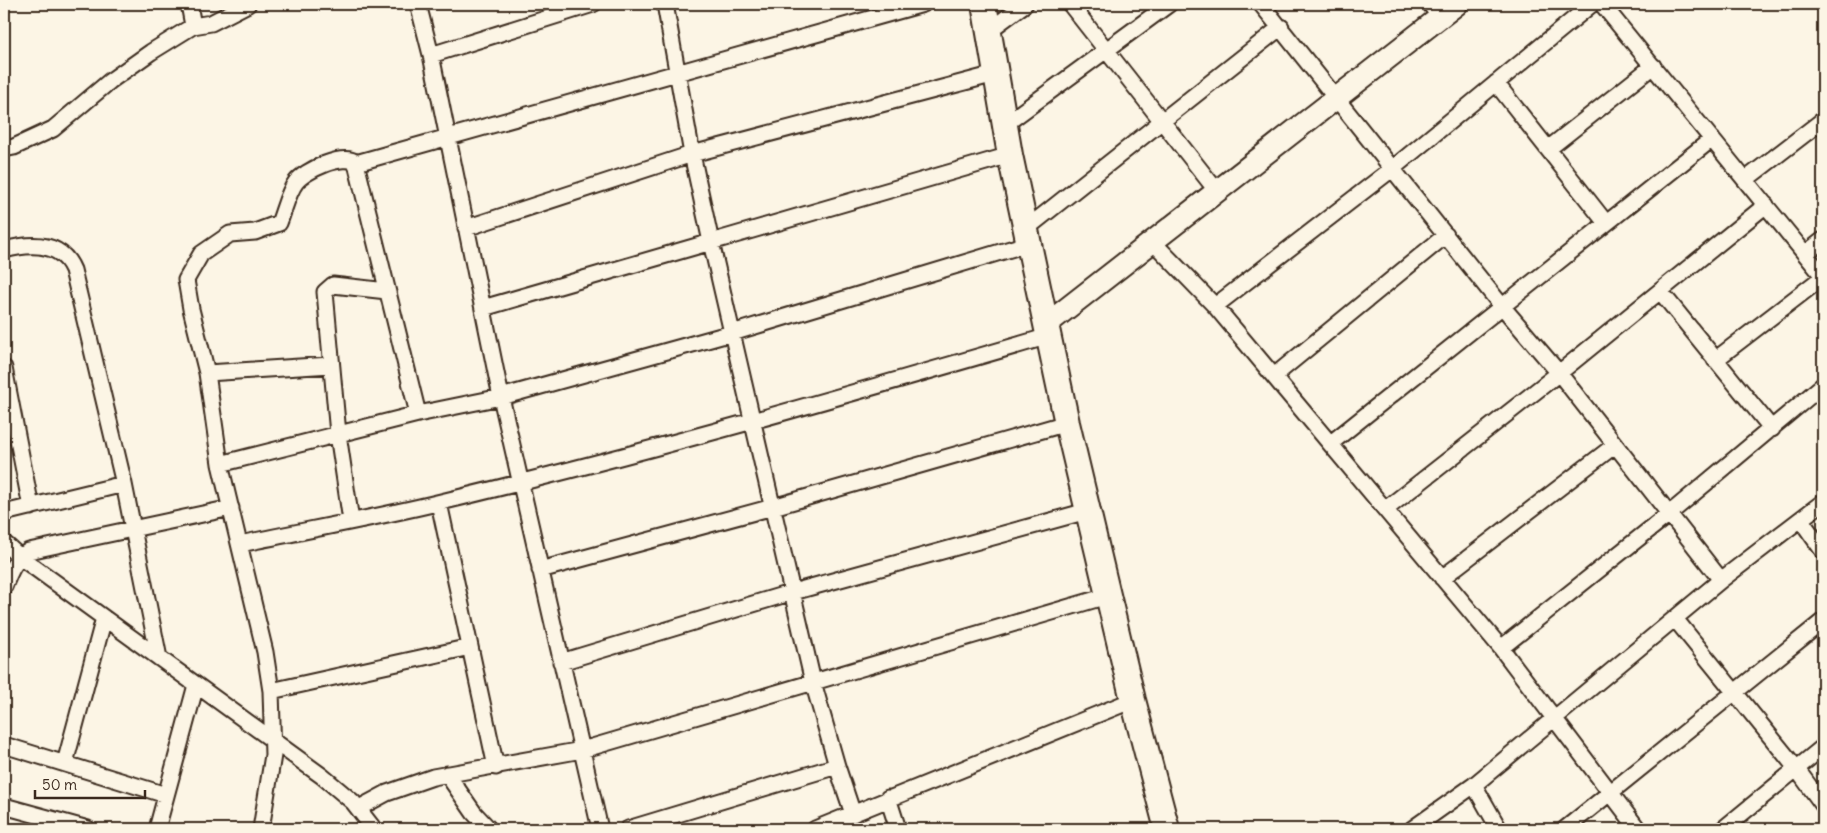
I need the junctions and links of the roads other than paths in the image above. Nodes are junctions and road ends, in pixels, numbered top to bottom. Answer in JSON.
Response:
{"nodes":[{"id":1,"x":189,"y":4,"type":"edge"},
{"id":2,"x":248,"y":4,"type":"edge"},
{"id":3,"x":418,"y":4,"type":"edge"},
{"id":4,"x":593,"y":4,"type":"edge"},
{"id":5,"x":665,"y":4,"type":"edge"},
{"id":6,"x":923,"y":4,"type":"edge"},
{"id":7,"x":984,"y":4,"type":"edge"},
{"id":8,"x":1025,"y":4,"type":"edge"},
{"id":9,"x":1070,"y":4,"type":"edge"},
{"id":10,"x":1169,"y":4,"type":"edge"},
{"id":11,"x":1261,"y":4,"type":"edge"},
{"id":12,"x":1592,"y":4,"type":"edge"},
{"id":13,"x":1602,"y":4,"type":"edge"},
{"id":14,"x":1442,"y":8,"type":"edge"},
{"id":15,"x":193,"y":26,"type":"junction"},
{"id":16,"x":1280,"y":27,"type":"junction"},
{"id":17,"x":987,"y":32,"type":"junction"},
{"id":18,"x":1107,"y":51,"type":"junction"},
{"id":19,"x":431,"y":55,"type":"junction"},
{"id":20,"x":1653,"y":66,"type":"junction"},
{"id":21,"x":676,"y":72,"type":"junction"},
{"id":22,"x":995,"y":74,"type":"junction"},
{"id":23,"x":1496,"y":83,"type":"junction"},
{"id":24,"x":1337,"y":98,"type":"junction"},
{"id":25,"x":1823,"y":120,"type":"edge"},
{"id":26,"x":1163,"y":121,"type":"junction"},
{"id":27,"x":1004,"y":125,"type":"junction"},
{"id":28,"x":448,"y":137,"type":"junction"},
{"id":29,"x":1712,"y":139,"type":"junction"},
{"id":30,"x":4,"y":148,"type":"edge"},
{"id":31,"x":1548,"y":149,"type":"junction"},
{"id":32,"x":692,"y":154,"type":"junction"},
{"id":33,"x":1010,"y":156,"type":"junction"},
{"id":34,"x":356,"y":163,"type":"junction"},
{"id":35,"x":1392,"y":169,"type":"junction"},
{"id":36,"x":1745,"y":180,"type":"junction"},
{"id":37,"x":1216,"y":190,"type":"junction"},
{"id":38,"x":1766,"y":205,"type":"junction"},
{"id":39,"x":1606,"y":223,"type":"junction"},
{"id":40,"x":466,"y":228,"type":"junction"},
{"id":41,"x":1446,"y":235,"type":"junction"},
{"id":42,"x":1028,"y":236,"type":"junction"},
{"id":43,"x":1823,"y":240,"type":"edge"},
{"id":44,"x":1152,"y":241,"type":"junction"},
{"id":45,"x":711,"y":242,"type":"junction"},
{"id":46,"x":4,"y":250,"type":"edge"},
{"id":47,"x":1805,"y":254,"type":"junction"},
{"id":48,"x":1823,"y":276,"type":"edge"},
{"id":49,"x":387,"y":291,"type":"junction"},
{"id":50,"x":1660,"y":291,"type":"junction"},
{"id":51,"x":1215,"y":306,"type":"junction"},
{"id":52,"x":1501,"y":306,"type":"junction"},
{"id":53,"x":483,"y":308,"type":"junction"},
{"id":54,"x":1048,"y":330,"type":"junction"},
{"id":55,"x":732,"y":333,"type":"junction"},
{"id":56,"x":1716,"y":360,"type":"junction"},
{"id":57,"x":331,"y":365,"type":"junction"},
{"id":58,"x":4,"y":368,"type":"edge"},
{"id":59,"x":1559,"y":372,"type":"junction"},
{"id":60,"x":207,"y":373,"type":"junction"},
{"id":61,"x":1274,"y":376,"type":"junction"},
{"id":62,"x":1823,"y":385,"type":"edge"},
{"id":63,"x":6,"y":387,"type":"edge"},
{"id":64,"x":501,"y":397,"type":"junction"},
{"id":65,"x":418,"y":414,"type":"junction"},
{"id":66,"x":752,"y":422,"type":"junction"},
{"id":67,"x":1067,"y":423,"type":"junction"},
{"id":68,"x":1772,"y":429,"type":"junction"},
{"id":69,"x":338,"y":434,"type":"junction"},
{"id":70,"x":1331,"y":443,"type":"junction"},
{"id":71,"x":1615,"y":445,"type":"junction"},
{"id":72,"x":220,"y":464,"type":"junction"},
{"id":73,"x":521,"y":482,"type":"junction"},
{"id":74,"x":124,"y":484,"type":"junction"},
{"id":75,"x":1823,"y":502,"type":"edge"},
{"id":76,"x":439,"y":503,"type":"junction"},
{"id":77,"x":31,"y":507,"type":"junction"},
{"id":78,"x":773,"y":507,"type":"junction"},
{"id":79,"x":231,"y":508,"type":"junction"},
{"id":80,"x":1386,"y":508,"type":"junction"},
{"id":81,"x":1087,"y":511,"type":"junction"},
{"id":82,"x":4,"y":514,"type":"edge"},
{"id":83,"x":1669,"y":514,"type":"junction"},
{"id":84,"x":1800,"y":520,"type":"junction"},
{"id":85,"x":351,"y":521,"type":"junction"},
{"id":86,"x":134,"y":528,"type":"junction"},
{"id":87,"x":4,"y":543,"type":"edge"},
{"id":88,"x":240,"y":544,"type":"junction"},
{"id":89,"x":1823,"y":550,"type":"edge"},
{"id":90,"x":20,"y":557,"type":"junction"},
{"id":91,"x":540,"y":570,"type":"junction"},
{"id":92,"x":1442,"y":578,"type":"junction"},
{"id":93,"x":1721,"y":580,"type":"junction"},
{"id":94,"x":4,"y":587,"type":"edge"},
{"id":95,"x":793,"y":592,"type":"junction"},
{"id":96,"x":1107,"y":596,"type":"junction"},
{"id":97,"x":104,"y":618,"type":"junction"},
{"id":98,"x":1676,"y":620,"type":"junction"},
{"id":99,"x":1823,"y":621,"type":"edge"},
{"id":100,"x":470,"y":647,"type":"junction"},
{"id":101,"x":1501,"y":648,"type":"junction"},
{"id":102,"x":159,"y":658,"type":"junction"},
{"id":103,"x":561,"y":662,"type":"junction"},
{"id":104,"x":813,"y":682,"type":"junction"},
{"id":105,"x":196,"y":685,"type":"junction"},
{"id":106,"x":270,"y":691,"type":"junction"},
{"id":107,"x":1735,"y":692,"type":"junction"},
{"id":108,"x":1132,"y":700,"type":"junction"},
{"id":109,"x":1554,"y":717,"type":"junction"},
{"id":110,"x":273,"y":740,"type":"junction"},
{"id":111,"x":4,"y":745,"type":"edge"},
{"id":112,"x":1823,"y":747,"type":"edge"},
{"id":113,"x":582,"y":750,"type":"junction"},
{"id":114,"x":65,"y":763,"type":"junction"},
{"id":115,"x":837,"y":766,"type":"junction"},
{"id":116,"x":496,"y":767,"type":"junction"},
{"id":117,"x":1796,"y":768,"type":"junction"},
{"id":118,"x":447,"y":774,"type":"junction"},
{"id":119,"x":1474,"y":785,"type":"junction"},
{"id":120,"x":1611,"y":793,"type":"junction"},
{"id":121,"x":166,"y":795,"type":"junction"},
{"id":122,"x":888,"y":798,"type":"junction"},
{"id":123,"x":1823,"y":805,"type":"edge"},
{"id":124,"x":4,"y":806,"type":"edge"},
{"id":125,"x":359,"y":808,"type":"junction"},
{"id":126,"x":853,"y":814,"type":"junction"},
{"id":127,"x":88,"y":829,"type":"edge"},
{"id":128,"x":157,"y":829,"type":"edge"},
{"id":129,"x":261,"y":829,"type":"edge"},
{"id":130,"x":374,"y":829,"type":"edge"},
{"id":131,"x":489,"y":829,"type":"edge"},
{"id":132,"x":600,"y":829,"type":"edge"},
{"id":133,"x":628,"y":829,"type":"edge"},
{"id":134,"x":815,"y":829,"type":"edge"},
{"id":135,"x":898,"y":829,"type":"edge"},
{"id":136,"x":1167,"y":829,"type":"edge"},
{"id":137,"x":1412,"y":829,"type":"edge"},
{"id":138,"x":1499,"y":829,"type":"edge"},
{"id":139,"x":1564,"y":829,"type":"edge"},
{"id":140,"x":1638,"y":829,"type":"edge"},
{"id":141,"x":1723,"y":829,"type":"edge"}],
"edges":[{"from":1,"to":15,"type":"street"},
{"from":2,"to":15,"type":"street"},
{"from":3,"to":19,"type":"street"},
{"from":4,"to":19,"type":"street"},
{"from":5,"to":21,"type":"street"},
{"from":6,"to":21,"type":"street"},
{"from":7,"to":17,"type":"main road"},
{"from":8,"to":17,"type":"street"},
{"from":9,"to":18,"type":"street"},
{"from":10,"to":18,"type":"street"},
{"from":11,"to":16,"type":"street"},
{"from":12,"to":23,"type":"street"},
{"from":13,"to":20,"type":"street"},
{"from":14,"to":24,"type":"street"},
{"from":15,"to":30,"type":"street"},
{"from":16,"to":24,"type":"street"},
{"from":16,"to":26,"type":"street"},
{"from":17,"to":22,"type":"main road"},
{"from":18,"to":26,"type":"street"},
{"from":18,"to":27,"type":"street"},
{"from":19,"to":28,"type":"street"},
{"from":20,"to":29,"type":"street"},
{"from":20,"to":31,"type":"street"},
{"from":21,"to":28,"type":"street"},
{"from":21,"to":32,"type":"street"},
{"from":22,"to":27,"type":"main road"},
{"from":22,"to":32,"type":"street"},
{"from":23,"to":31,"type":"street"},
{"from":23,"to":35,"type":"street"},
{"from":24,"to":35,"type":"street"},
{"from":24,"to":37,"type":"street"},
{"from":25,"to":36,"type":"street"},
{"from":26,"to":37,"type":"street"},
{"from":26,"to":42,"type":"street"},
{"from":27,"to":33,"type":"main road"},
{"from":28,"to":34,"type":"street"},
{"from":28,"to":40,"type":"street"},
{"from":29,"to":36,"type":"street"},
{"from":29,"to":39,"type":"street"},
{"from":31,"to":39,"type":"street"},
{"from":32,"to":40,"type":"street"},
{"from":32,"to":45,"type":"street"},
{"from":33,"to":42,"type":"main road"},
{"from":33,"to":45,"type":"street"},
{"from":34,"to":49,"type":"street"},
{"from":34,"to":60,"type":"street"},
{"from":35,"to":41,"type":"street"},
{"from":35,"to":51,"type":"street"},
{"from":36,"to":38,"type":"street"},
{"from":37,"to":44,"type":"street"},
{"from":38,"to":47,"type":"street"},
{"from":38,"to":50,"type":"street"},
{"from":39,"to":52,"type":"street"},
{"from":40,"to":53,"type":"street"},
{"from":41,"to":52,"type":"street"},
{"from":41,"to":61,"type":"street"},
{"from":42,"to":54,"type":"main road"},
{"from":42,"to":55,"type":"street"},
{"from":43,"to":47,"type":"street"},
{"from":44,"to":51,"type":"street"},
{"from":44,"to":54,"type":"street"},
{"from":45,"to":53,"type":"street"},
{"from":45,"to":55,"type":"street"},
{"from":46,"to":74,"type":"street"},
{"from":47,"to":48,"type":"street"},
{"from":48,"to":56,"type":"street"},
{"from":49,"to":57,"type":"street"},
{"from":49,"to":65,"type":"street"},
{"from":50,"to":56,"type":"street"},
{"from":50,"to":59,"type":"street"},
{"from":51,"to":61,"type":"street"},
{"from":52,"to":59,"type":"street"},
{"from":52,"to":70,"type":"street"},
{"from":53,"to":64,"type":"street"},
{"from":54,"to":66,"type":"street"},
{"from":54,"to":67,"type":"main road"},
{"from":55,"to":64,"type":"street"},
{"from":55,"to":66,"type":"street"},
{"from":56,"to":68,"type":"street"},
{"from":57,"to":60,"type":"street"},
{"from":57,"to":69,"type":"street"},
{"from":58,"to":63,"type":"street"},
{"from":59,"to":71,"type":"street"},
{"from":59,"to":80,"type":"street"},
{"from":60,"to":72,"type":"street"},
{"from":61,"to":70,"type":"street"},
{"from":62,"to":68,"type":"street"},
{"from":63,"to":77,"type":"street"},
{"from":64,"to":65,"type":"street"},
{"from":64,"to":73,"type":"street"},
{"from":65,"to":69,"type":"street"},
{"from":66,"to":73,"type":"street"},
{"from":66,"to":78,"type":"street"},
{"from":67,"to":78,"type":"street"},
{"from":67,"to":81,"type":"main road"},
{"from":68,"to":83,"type":"street"},
{"from":69,"to":72,"type":"street"},
{"from":69,"to":85,"type":"street"},
{"from":70,"to":80,"type":"street"},
{"from":71,"to":83,"type":"street"},
{"from":71,"to":92,"type":"street"},
{"from":72,"to":79,"type":"street"},
{"from":73,"to":76,"type":"street"},
{"from":73,"to":91,"type":"street"},
{"from":74,"to":77,"type":"street"},
{"from":74,"to":86,"type":"street"},
{"from":75,"to":84,"type":"street"},
{"from":76,"to":85,"type":"street"},
{"from":76,"to":100,"type":"street"},
{"from":77,"to":82,"type":"street"},
{"from":78,"to":91,"type":"street"},
{"from":78,"to":95,"type":"street"},
{"from":79,"to":86,"type":"street"},
{"from":79,"to":88,"type":"street"},
{"from":80,"to":92,"type":"street"},
{"from":81,"to":95,"type":"street"},
{"from":81,"to":96,"type":"main road"},
{"from":83,"to":93,"type":"street"},
{"from":83,"to":101,"type":"street"},
{"from":84,"to":89,"type":"street"},
{"from":84,"to":93,"type":"street"},
{"from":85,"to":88,"type":"street"},
{"from":86,"to":90,"type":"street"},
{"from":86,"to":102,"type":"street"},
{"from":87,"to":90,"type":"street"},
{"from":88,"to":106,"type":"street"},
{"from":90,"to":94,"type":"street"},
{"from":90,"to":97,"type":"street"},
{"from":91,"to":103,"type":"street"},
{"from":92,"to":101,"type":"street"},
{"from":93,"to":98,"type":"street"},
{"from":95,"to":103,"type":"street"},
{"from":95,"to":104,"type":"street"},
{"from":96,"to":104,"type":"street"},
{"from":96,"to":108,"type":"main road"},
{"from":97,"to":102,"type":"street"},
{"from":97,"to":114,"type":"street"},
{"from":98,"to":107,"type":"street"},
{"from":98,"to":109,"type":"street"},
{"from":99,"to":107,"type":"street"},
{"from":100,"to":106,"type":"street"},
{"from":100,"to":116,"type":"street"},
{"from":101,"to":109,"type":"street"},
{"from":102,"to":105,"type":"street"},
{"from":103,"to":113,"type":"street"},
{"from":104,"to":113,"type":"street"},
{"from":104,"to":115,"type":"street"},
{"from":105,"to":110,"type":"street"},
{"from":105,"to":121,"type":"street"},
{"from":106,"to":110,"type":"street"},
{"from":107,"to":117,"type":"street"},
{"from":107,"to":120,"type":"street"},
{"from":108,"to":122,"type":"street"},
{"from":108,"to":136,"type":"main road"},
{"from":109,"to":119,"type":"street"},
{"from":109,"to":120,"type":"street"},
{"from":110,"to":125,"type":"street"},
{"from":110,"to":129,"type":"street"},
{"from":111,"to":114,"type":"street"},
{"from":112,"to":117,"type":"street"},
{"from":113,"to":116,"type":"street"},
{"from":113,"to":132,"type":"street"},
{"from":114,"to":121,"type":"street"},
{"from":115,"to":126,"type":"street"},
{"from":115,"to":133,"type":"street"},
{"from":116,"to":118,"type":"street"},
{"from":117,"to":123,"type":"street"},
{"from":117,"to":141,"type":"street"},
{"from":118,"to":125,"type":"street"},
{"from":118,"to":131,"type":"street"},
{"from":119,"to":137,"type":"street"},
{"from":119,"to":138,"type":"street"},
{"from":120,"to":139,"type":"street"},
{"from":120,"to":140,"type":"street"},
{"from":121,"to":128,"type":"street"},
{"from":122,"to":126,"type":"street"},
{"from":122,"to":135,"type":"street"},
{"from":124,"to":127,"type":"street"},
{"from":125,"to":130,"type":"street"},
{"from":126,"to":134,"type":"street"}]}
